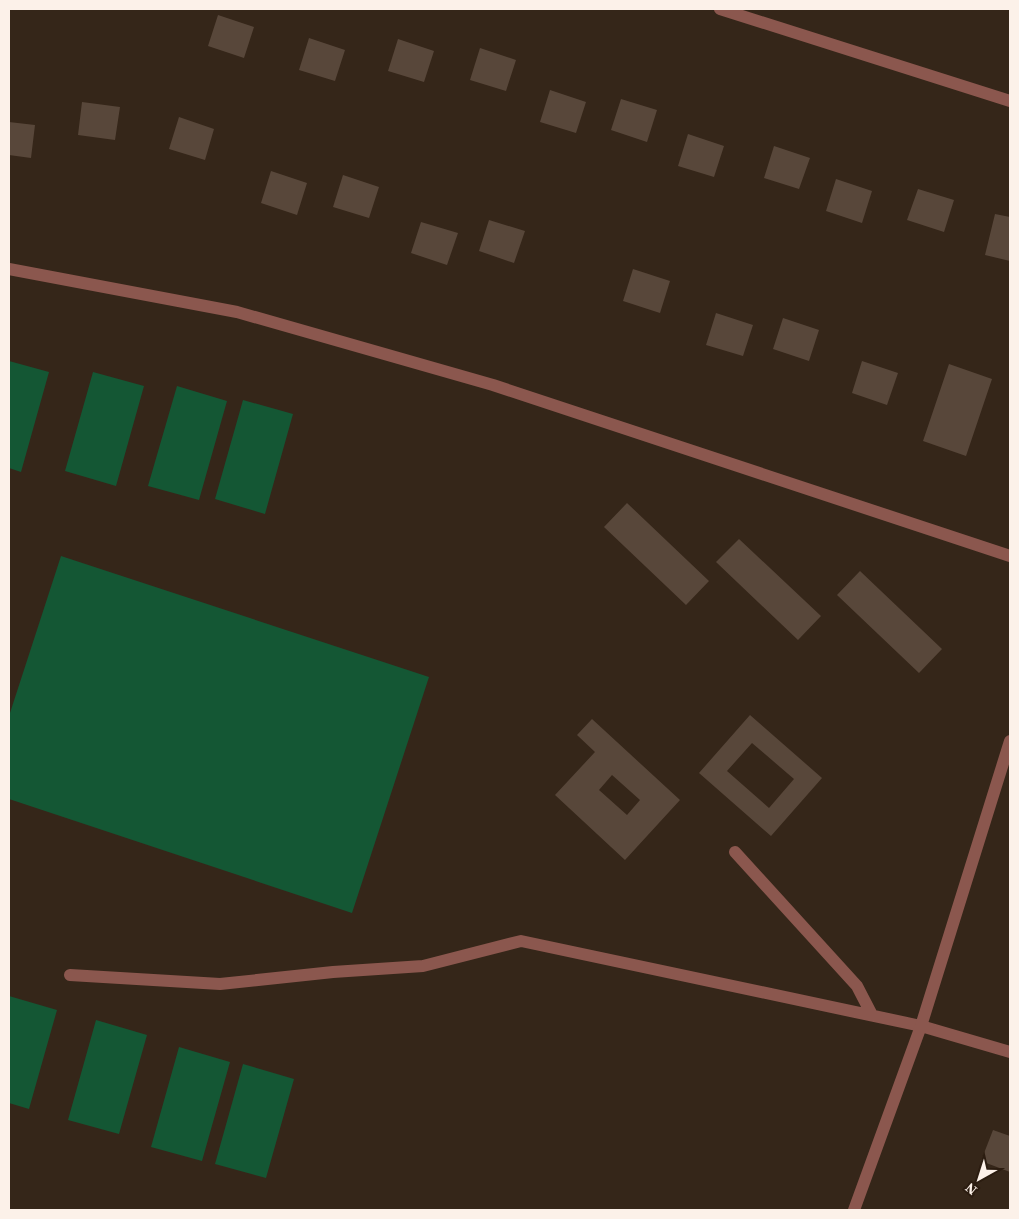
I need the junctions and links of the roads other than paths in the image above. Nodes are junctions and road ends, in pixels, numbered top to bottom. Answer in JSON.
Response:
{"nodes":[{"id":1,"x":720,"y":9,"type":"edge"},
{"id":2,"x":1010,"y":102,"type":"edge"},
{"id":3,"x":9,"y":269,"type":"edge"},
{"id":4,"x":1010,"y":556,"type":"edge"},
{"id":5,"x":1010,"y":742,"type":"edge"},
{"id":6,"x":734,"y":852,"type":"dead end"},
{"id":7,"x":70,"y":975,"type":"dead end"},
{"id":8,"x":872,"y":1015,"type":"junction"},
{"id":9,"x":921,"y":1026,"type":"junction"},
{"id":10,"x":1010,"y":1052,"type":"edge"},
{"id":11,"x":854,"y":1210,"type":"edge"}],
"edges":[{"from":1,"to":2,"type":"street"},
{"from":3,"to":4,"type":"street"},
{"from":5,"to":9,"type":"street"},
{"from":6,"to":8,"type":"street"},
{"from":7,"to":8,"type":"street"},
{"from":8,"to":9,"type":"street"},
{"from":9,"to":10,"type":"street"},
{"from":9,"to":11,"type":"street"}]}
